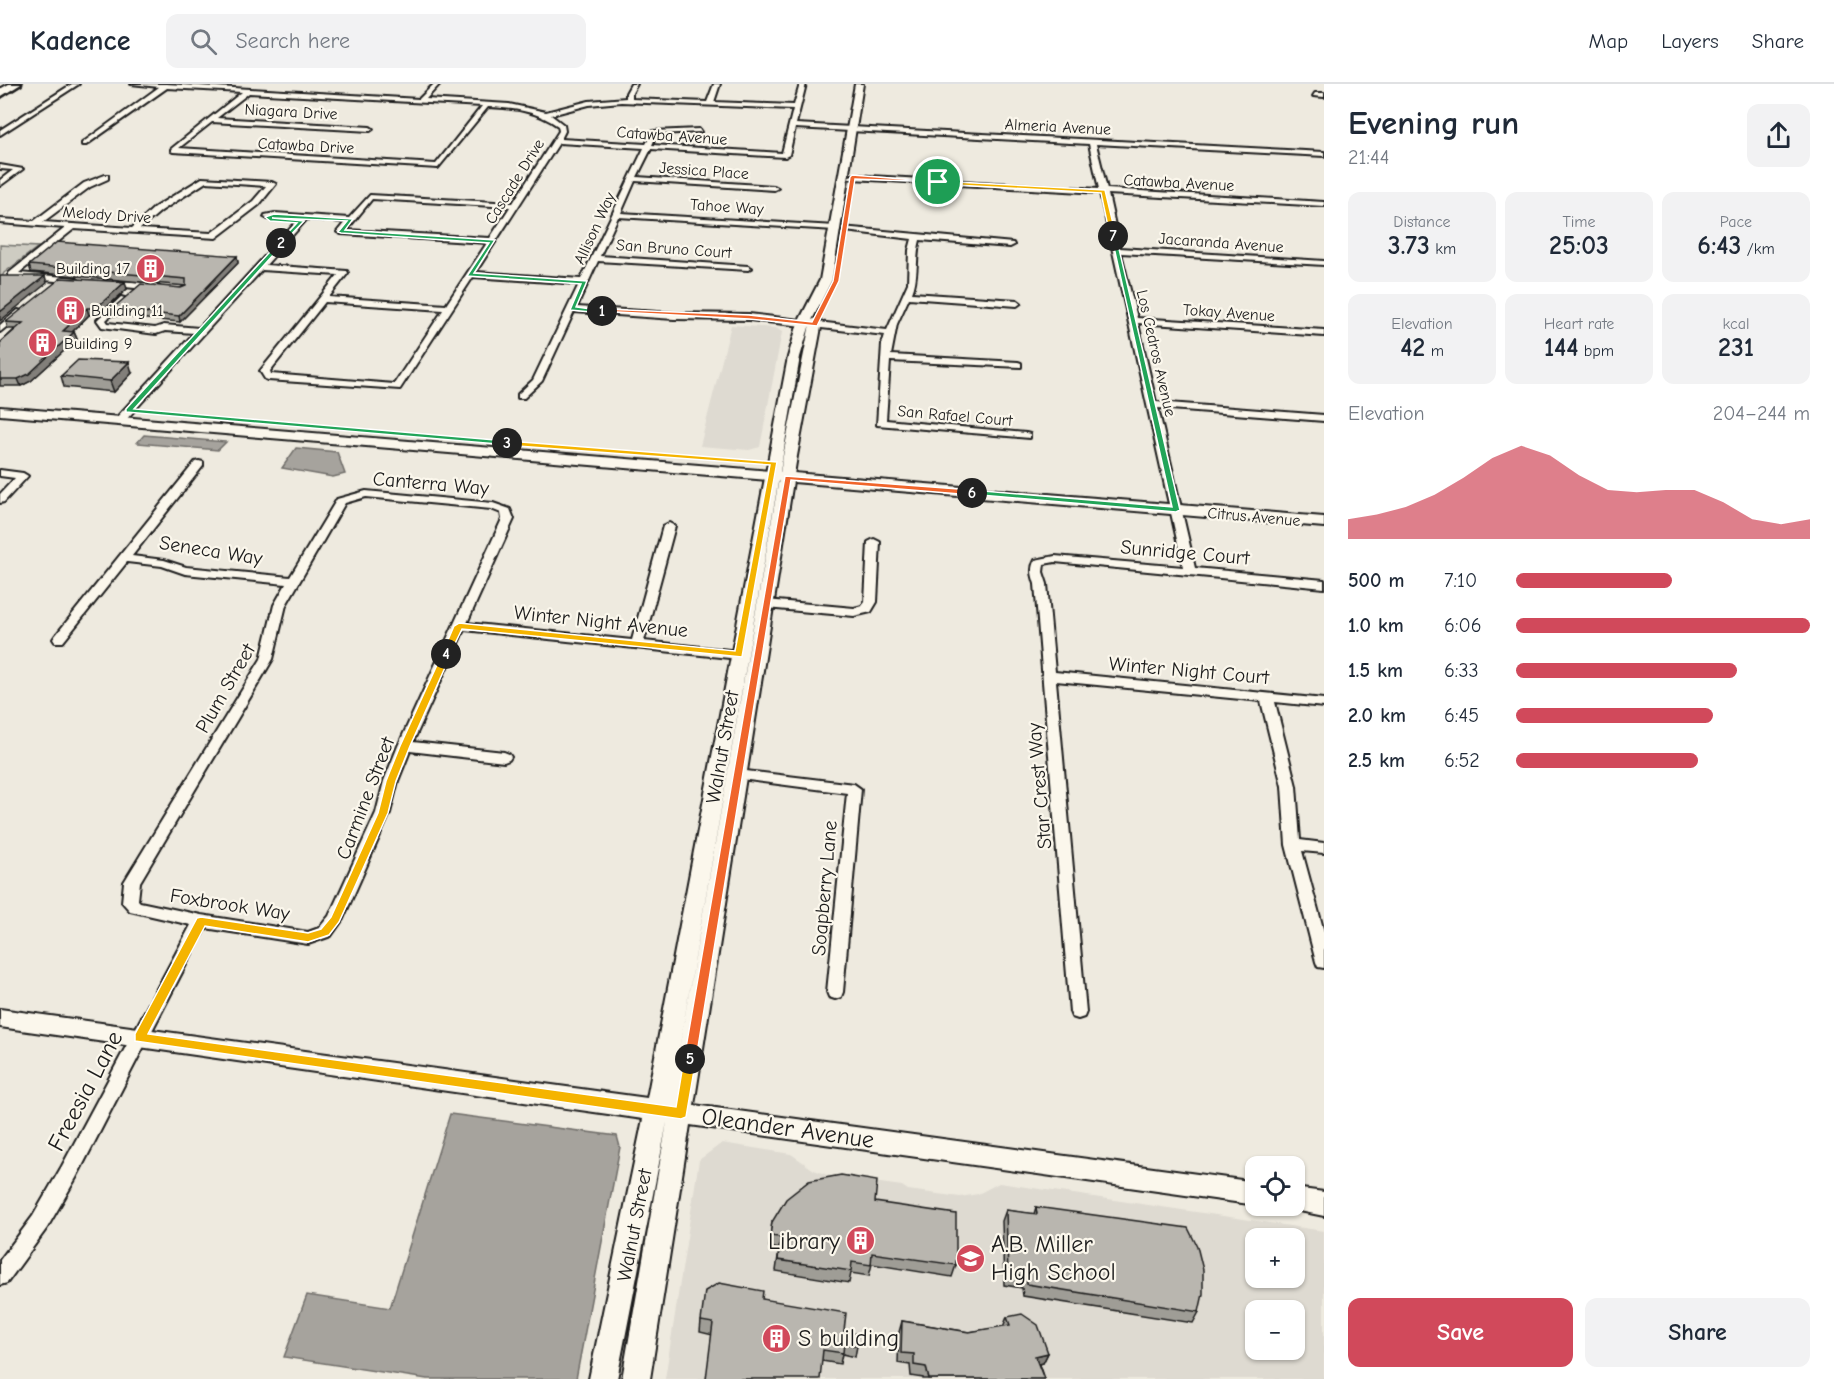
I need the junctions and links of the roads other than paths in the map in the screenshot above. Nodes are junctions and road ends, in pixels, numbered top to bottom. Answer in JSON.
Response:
{"nodes":[{"id":1,"x":16,"y":84,"type":"edge"},
{"id":2,"x":76,"y":84,"type":"edge"},
{"id":3,"x":134,"y":84,"type":"edge"},
{"id":4,"x":437,"y":84,"type":"edge"},
{"id":5,"x":634,"y":84,"type":"edge"},
{"id":6,"x":717,"y":84,"type":"edge"},
{"id":7,"x":803,"y":84,"type":"edge"},
{"id":8,"x":859,"y":84,"type":"edge"},
{"id":9,"x":866,"y":84,"type":"edge"},
{"id":10,"x":165,"y":86,"type":"junction"},
{"id":11,"x":343,"y":89,"type":"dead end"},
{"id":12,"x":247,"y":91,"type":"junction"},
{"id":13,"x":0,"y":94,"type":"edge"},
{"id":14,"x":1315,"y":94,"type":"dead end"},
{"id":15,"x":1324,"y":95,"type":"edge"},
{"id":16,"x":335,"y":96,"type":"junction"},
{"id":17,"x":629,"y":100,"type":"junction"},
{"id":18,"x":421,"y":101,"type":"junction"},
{"id":19,"x":710,"y":103,"type":"junction"},
{"id":20,"x":487,"y":104,"type":"junction"},
{"id":21,"x":796,"y":107,"type":"junction"},
{"id":22,"x":546,"y":114,"type":"junction"},
{"id":23,"x":210,"y":120,"type":"junction"},
{"id":24,"x":791,"y":126,"type":"junction"},
{"id":25,"x":370,"y":129,"type":"dead end"},
{"id":26,"x":855,"y":129,"type":"junction"},
{"id":27,"x":699,"y":130,"type":"dead end"},
{"id":28,"x":0,"y":133,"type":"edge"},
{"id":29,"x":557,"y":141,"type":"junction"},
{"id":30,"x":1092,"y":141,"type":"junction"},
{"id":31,"x":84,"y":144,"type":"dead end"},
{"id":32,"x":647,"y":148,"type":"junction"},
{"id":33,"x":1324,"y":154,"type":"edge"},
{"id":34,"x":0,"y":167,"type":"edge"},
{"id":35,"x":105,"y":177,"type":"dead end"},
{"id":36,"x":852,"y":177,"type":"junction"},
{"id":37,"x":632,"y":179,"type":"junction"},
{"id":38,"x":0,"y":184,"type":"edge"},
{"id":39,"x":774,"y":188,"type":"dead end"},
{"id":40,"x":1103,"y":191,"type":"junction"},
{"id":41,"x":1324,"y":204,"type":"edge"},
{"id":42,"x":516,"y":205,"type":"junction"},
{"id":43,"x":240,"y":215,"type":"junction"},
{"id":44,"x":618,"y":215,"type":"junction"},
{"id":45,"x":251,"y":216,"type":"dead end"},
{"id":46,"x":265,"y":217,"type":"dead end"},
{"id":47,"x":303,"y":219,"type":"junction"},
{"id":48,"x":351,"y":220,"type":"junction"},
{"id":49,"x":0,"y":221,"type":"edge"},
{"id":50,"x":36,"y":224,"type":"junction"},
{"id":51,"x":72,"y":227,"type":"junction"},
{"id":52,"x":840,"y":229,"type":"junction"},
{"id":53,"x":133,"y":231,"type":"junction"},
{"id":54,"x":917,"y":237,"type":"junction"},
{"id":55,"x":493,"y":242,"type":"junction"},
{"id":56,"x":1010,"y":244,"type":"dead end"},
{"id":57,"x":1117,"y":250,"type":"junction"},
{"id":58,"x":597,"y":258,"type":"junction"},
{"id":59,"x":1324,"y":263,"type":"edge"},
{"id":60,"x":260,"y":267,"type":"junction"},
{"id":61,"x":748,"y":268,"type":"dead end"},
{"id":62,"x":469,"y":274,"type":"junction"},
{"id":63,"x":59,"y":280,"type":"junction"},
{"id":64,"x":82,"y":281,"type":"edge"},
{"id":65,"x":94,"y":282,"type":"edge"},
{"id":66,"x":585,"y":282,"type":"junction"},
{"id":67,"x":139,"y":286,"type":"junction"},
{"id":68,"x":161,"y":287,"type":"edge"},
{"id":69,"x":46,"y":291,"type":"edge"},
{"id":70,"x":906,"y":295,"type":"junction"},
{"id":71,"x":322,"y":300,"type":"junction"},
{"id":72,"x":1017,"y":303,"type":"dead end"},
{"id":73,"x":28,"y":306,"type":"edge"},
{"id":74,"x":448,"y":308,"type":"junction"},
{"id":75,"x":572,"y":309,"type":"junction"},
{"id":76,"x":1133,"y":320,"type":"junction"},
{"id":77,"x":809,"y":324,"type":"junction"},
{"id":78,"x":0,"y":329,"type":"edge"},
{"id":79,"x":889,"y":333,"type":"junction"},
{"id":80,"x":1324,"y":333,"type":"edge"},
{"id":81,"x":198,"y":334,"type":"junction"},
{"id":82,"x":886,"y":358,"type":"junction"},
{"id":83,"x":1018,"y":365,"type":"dead end"},
{"id":84,"x":521,"y":396,"type":"dead end"},
{"id":85,"x":1152,"y":405,"type":"junction"},
{"id":86,"x":2,"y":411,"type":"edge"},
{"id":87,"x":124,"y":416,"type":"junction"},
{"id":88,"x":1324,"y":418,"type":"edge"},
{"id":89,"x":1026,"y":436,"type":"dead end"},
{"id":90,"x":200,"y":464,"type":"dead end"},
{"id":91,"x":781,"y":470,"type":"junction"},
{"id":92,"x":0,"y":473,"type":"edge"},
{"id":93,"x":352,"y":496,"type":"joint"},
{"id":94,"x":0,"y":500,"type":"edge"},
{"id":95,"x":1175,"y":504,"type":"junction"},
{"id":96,"x":1324,"y":510,"type":"edge"},
{"id":97,"x":506,"y":511,"type":"joint"},
{"id":98,"x":1324,"y":522,"type":"edge"},
{"id":99,"x":669,"y":526,"type":"dead end"},
{"id":100,"x":874,"y":542,"type":"dead end"},
{"id":101,"x":124,"y":558,"type":"junction"},
{"id":102,"x":1043,"y":560,"type":"joint"},
{"id":103,"x":1190,"y":572,"type":"junction"},
{"id":104,"x":293,"y":581,"type":"junction"},
{"id":105,"x":1324,"y":584,"type":"edge"},
{"id":106,"x":766,"y":604,"type":"junction"},
{"id":107,"x":459,"y":626,"type":"junction"},
{"id":108,"x":59,"y":639,"type":"dead end"},
{"id":109,"x":637,"y":644,"type":"junction"},
{"id":110,"x":739,"y":655,"type":"junction"},
{"id":111,"x":1050,"y":676,"type":"junction"},
{"id":112,"x":1267,"y":697,"type":"junction"},
{"id":113,"x":1324,"y":703,"type":"edge"},
{"id":114,"x":405,"y":746,"type":"junction"},
{"id":115,"x":504,"y":757,"type":"dead end"},
{"id":116,"x":738,"y":775,"type":"junction"},
{"id":117,"x":1293,"y":845,"type":"junction"},
{"id":118,"x":1324,"y":848,"type":"edge"},
{"id":119,"x":130,"y":902,"type":"joint"},
{"id":120,"x":201,"y":921,"type":"junction"},
{"id":121,"x":325,"y":932,"type":"joint"},
{"id":122,"x":1324,"y":962,"type":"edge"},
{"id":123,"x":835,"y":992,"type":"dead end"},
{"id":124,"x":1078,"y":1012,"type":"dead end"},
{"id":125,"x":0,"y":1018,"type":"edge"},
{"id":126,"x":140,"y":1038,"type":"junction"},
{"id":127,"x":669,"y":1111,"type":"junction"},
{"id":128,"x":1245,"y":1192,"type":"edge"},
{"id":129,"x":1305,"y":1201,"type":"edge"},
{"id":130,"x":1324,"y":1204,"type":"edge"},
{"id":131,"x":0,"y":1276,"type":"edge"},
{"id":132,"x":603,"y":1379,"type":"edge"},
{"id":133,"x":636,"y":1379,"type":"edge"}],
"edges":[{"from":1,"to":13,"type":"main road"},
{"from":2,"to":28,"type":"street"},
{"from":3,"to":10,"type":"street"},
{"from":4,"to":18,"type":"street"},
{"from":5,"to":17,"type":"street"},
{"from":6,"to":19,"type":"street"},
{"from":7,"to":21,"type":"street"},
{"from":8,"to":26,"type":"street","name":"Walnut Street"},
{"from":9,"to":26,"type":"street","name":"Walnut Street"},
{"from":10,"to":12,"type":"street"},
{"from":10,"to":31,"type":"street"},
{"from":11,"to":16,"type":"street"},
{"from":12,"to":16,"type":"street"},
{"from":12,"to":23,"type":"street"},
{"from":14,"to":15,"type":"street"},
{"from":16,"to":18,"type":"street"},
{"from":17,"to":19,"type":"street"},
{"from":17,"to":22,"type":"street"},
{"from":18,"to":20,"type":"street"},
{"from":19,"to":21,"type":"street"},
{"from":20,"to":22,"type":"street"},
{"from":20,"to":23,"type":"street","name":"Catawba Drive"},
{"from":21,"to":24,"type":"street"},
{"from":22,"to":29,"type":"street","name":"Cascade Drive"},
{"from":23,"to":25,"type":"street","name":"Niagara Drive"},
{"from":24,"to":26,"type":"street","name":"Almeria Avenue"},
{"from":24,"to":32,"type":"street","name":"Catawba Avenue"},
{"from":26,"to":30,"type":"street","name":"Almeria Avenue"},
{"from":26,"to":36,"type":"street","name":"Walnut Street"},
{"from":26,"to":52,"type":"street","name":"Walnut Street"},
{"from":27,"to":32,"type":"street","name":"Allison Way"},
{"from":29,"to":32,"type":"street","name":"Catawba Avenue"},
{"from":29,"to":42,"type":"street","name":"Cascade Drive"},
{"from":30,"to":33,"type":"street","name":"Almeria Avenue"},
{"from":30,"to":40,"type":"street","name":"Los Cedros Avenue"},
{"from":32,"to":37,"type":"street","name":"Allison Way"},
{"from":34,"to":38,"type":"street"},
{"from":35,"to":50,"type":"street"},
{"from":36,"to":40,"type":"street","name":"Catawba Avenue"},
{"from":36,"to":52,"type":"street","name":"Walnut Street"},
{"from":37,"to":39,"type":"street","name":"Jessica Place"},
{"from":37,"to":44,"type":"street","name":"Allison Way"},
{"from":40,"to":41,"type":"street","name":"Catawba Avenue"},
{"from":40,"to":57,"type":"street","name":"Los Cedros Avenue"},
{"from":42,"to":48,"type":"street"},
{"from":42,"to":55,"type":"street","name":"Cascade Drive"},
{"from":43,"to":45,"type":"street"},
{"from":43,"to":53,"type":"street","name":"Melody Drive"},
{"from":43,"to":53,"type":"street"},
{"from":44,"to":52,"type":"street","name":"Tahoe Way"},
{"from":44,"to":58,"type":"street","name":"Allison Way"},
{"from":46,"to":47,"type":"street"},
{"from":47,"to":48,"type":"street"},
{"from":47,"to":60,"type":"street"},
{"from":48,"to":55,"type":"street"},
{"from":49,"to":50,"type":"street","name":"Melody Drive"},
{"from":50,"to":51,"type":"street","name":"Melody Drive"},
{"from":51,"to":53,"type":"street","name":"Melody Drive"},
{"from":51,"to":63,"type":"street"},
{"from":52,"to":54,"type":"street","name":"Tahoe Way"},
{"from":52,"to":77,"type":"street","name":"Walnut Street"},
{"from":54,"to":56,"type":"street","name":"Tahoe Way"},
{"from":54,"to":70,"type":"street"},
{"from":55,"to":62,"type":"street","name":"Cascade Drive"},
{"from":57,"to":59,"type":"street","name":"Jacaranda Avenue"},
{"from":57,"to":76,"type":"street","name":"Los Cedros Avenue"},
{"from":58,"to":61,"type":"street","name":"San Bruno Court"},
{"from":58,"to":66,"type":"street","name":"Allison Way"},
{"from":60,"to":71,"type":"street"},
{"from":60,"to":81,"type":"street"},
{"from":62,"to":66,"type":"street"},
{"from":62,"to":74,"type":"street","name":"Cascade Drive"},
{"from":63,"to":64,"type":"street"},
{"from":63,"to":69,"type":"street"},
{"from":65,"to":67,"type":"street"},
{"from":66,"to":75,"type":"street","name":"Allison Way"},
{"from":67,"to":68,"type":"street"},
{"from":67,"to":81,"type":"street"},
{"from":70,"to":72,"type":"street"},
{"from":70,"to":79,"type":"street"},
{"from":71,"to":74,"type":"street"},
{"from":71,"to":74,"type":"street","name":"Cascade Drive"},
{"from":73,"to":78,"type":"street"},
{"from":75,"to":77,"type":"street"},
{"from":75,"to":84,"type":"street","name":"Allison Way"},
{"from":76,"to":80,"type":"street","name":"Tokay Avenue"},
{"from":76,"to":85,"type":"street","name":"Los Cedros Avenue"},
{"from":77,"to":79,"type":"street"},
{"from":77,"to":91,"type":"street","name":"Walnut Street"},
{"from":79,"to":82,"type":"street"},
{"from":81,"to":87,"type":"street"},
{"from":82,"to":83,"type":"street"},
{"from":82,"to":89,"type":"street","name":"San Rafael Court"},
{"from":85,"to":88,"type":"street"},
{"from":85,"to":95,"type":"street","name":"Los Cedros Avenue"},
{"from":86,"to":87,"type":"main road","name":"Citrus Avenue"},
{"from":87,"to":91,"type":"main road","name":"Citrus Avenue"},
{"from":90,"to":101,"type":"street"},
{"from":91,"to":95,"type":"main road","name":"Citrus Avenue"},
{"from":91,"to":106,"type":"street","name":"Walnut Street"},
{"from":91,"to":110,"type":"street","name":"Walnut Street"},
{"from":92,"to":94,"type":"street"},
{"from":93,"to":97,"type":"street","name":"Canterra Way"},
{"from":93,"to":104,"type":"street","name":"Plum Street"},
{"from":95,"to":96,"type":"main road","name":"Citrus Avenue"},
{"from":95,"to":98,"type":"main road","name":"Citrus Avenue"},
{"from":95,"to":103,"type":"street","name":"Los Cedros Avenue"},
{"from":97,"to":107,"type":"street","name":"Carmine Street"},
{"from":99,"to":109,"type":"street"},
{"from":100,"to":106,"type":"street"},
{"from":101,"to":104,"type":"street","name":"Seneca Way"},
{"from":101,"to":108,"type":"street"},
{"from":102,"to":103,"type":"street","name":"Sunridge Court"},
{"from":102,"to":111,"type":"street","name":"Star Crest Way"},
{"from":103,"to":105,"type":"street","name":"Sunridge Court"},
{"from":104,"to":119,"type":"street","name":"Plum Street"},
{"from":106,"to":116,"type":"street","name":"Walnut Street"},
{"from":107,"to":109,"type":"street","name":"Winter Night Avenue"},
{"from":107,"to":114,"type":"street","name":"Carmine Street"},
{"from":109,"to":110,"type":"street","name":"Winter Night Avenue"},
{"from":110,"to":127,"type":"street","name":"Walnut Street"},
{"from":111,"to":112,"type":"street","name":"Winter Night Court"},
{"from":111,"to":124,"type":"street","name":"Star Crest Way"},
{"from":112,"to":113,"type":"street","name":"Winter Night Court"},
{"from":112,"to":117,"type":"street"},
{"from":114,"to":115,"type":"street"},
{"from":114,"to":121,"type":"street","name":"Carmine Street"},
{"from":116,"to":123,"type":"street","name":"Soapberry Lane"},
{"from":116,"to":127,"type":"street","name":"Walnut Street"},
{"from":117,"to":118,"type":"street"},
{"from":117,"to":122,"type":"street"},
{"from":119,"to":120,"type":"street","name":"Foxbrook Way"},
{"from":120,"to":121,"type":"street","name":"Foxbrook Way"},
{"from":120,"to":126,"type":"street","name":"Freesia Lane"},
{"from":125,"to":126,"type":"street","name":"Oleander Avenue"},
{"from":126,"to":127,"type":"street","name":"Oleander Avenue"},
{"from":126,"to":131,"type":"street","name":"Freesia Lane"},
{"from":127,"to":128,"type":"street","name":"Oleander Avenue"},
{"from":127,"to":132,"type":"street","name":"Walnut Street"},
{"from":127,"to":133,"type":"street","name":"Walnut Street"},
{"from":129,"to":130,"type":"street"}]}
